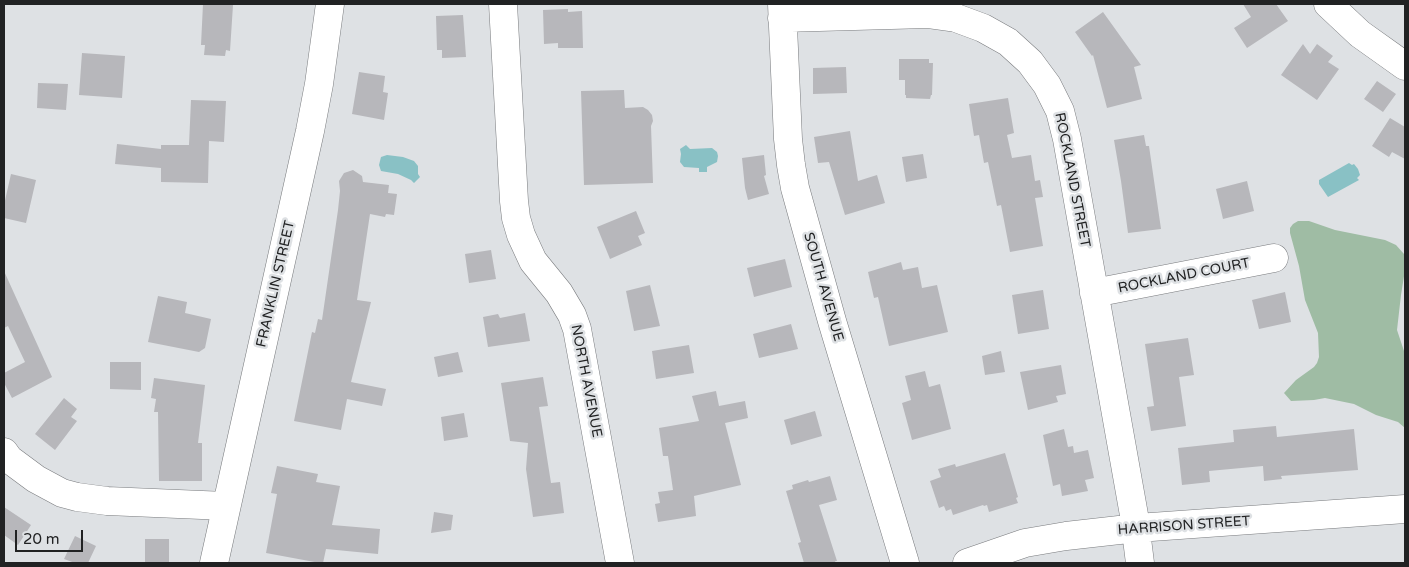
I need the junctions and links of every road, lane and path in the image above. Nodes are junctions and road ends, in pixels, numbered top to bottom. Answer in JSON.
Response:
{"nodes":[{"id":1,"x":330,"y":4,"type":"edge"},
{"id":2,"x":503,"y":4,"type":"edge"},
{"id":3,"x":1328,"y":4,"type":"edge"},
{"id":4,"x":782,"y":11,"type":"edge"},
{"id":5,"x":1405,"y":66,"type":"edge"},
{"id":6,"x":1274,"y":258,"type":"dead end"},
{"id":7,"x":1094,"y":293,"type":"junction"},
{"id":8,"x":4,"y":452,"type":"edge"},
{"id":9,"x":226,"y":506,"type":"junction"},
{"id":10,"x":1405,"y":509,"type":"edge"},
{"id":11,"x":1136,"y":528,"type":"junction"},
{"id":12,"x":214,"y":563,"type":"edge"},
{"id":13,"x":620,"y":563,"type":"edge"},
{"id":14,"x":905,"y":563,"type":"edge"},
{"id":15,"x":967,"y":563,"type":"edge"},
{"id":16,"x":1140,"y":563,"type":"edge"}],
"edges":[{"from":1,"to":9,"type":"street","name":"FRANKLIN STREET"},
{"from":2,"to":13,"type":"street","name":"NORTH AVENUE"},
{"from":3,"to":5,"type":"street"},
{"from":4,"to":7,"type":"street","name":"ROCKLAND STREET"},
{"from":4,"to":14,"type":"street","name":"SOUTH AVENUE"},
{"from":6,"to":7,"type":"street","name":"ROCKLAND COURT"},
{"from":7,"to":11,"type":"street","name":"ROCKLAND STREET"},
{"from":8,"to":9,"type":"street"},
{"from":9,"to":12,"type":"street","name":"FRANKLIN STREET"},
{"from":10,"to":11,"type":"street","name":"HARRISON STREET"},
{"from":11,"to":15,"type":"street","name":"HARRISON STREET"},
{"from":11,"to":16,"type":"street","name":"ROCKLAND STREET"}]}
